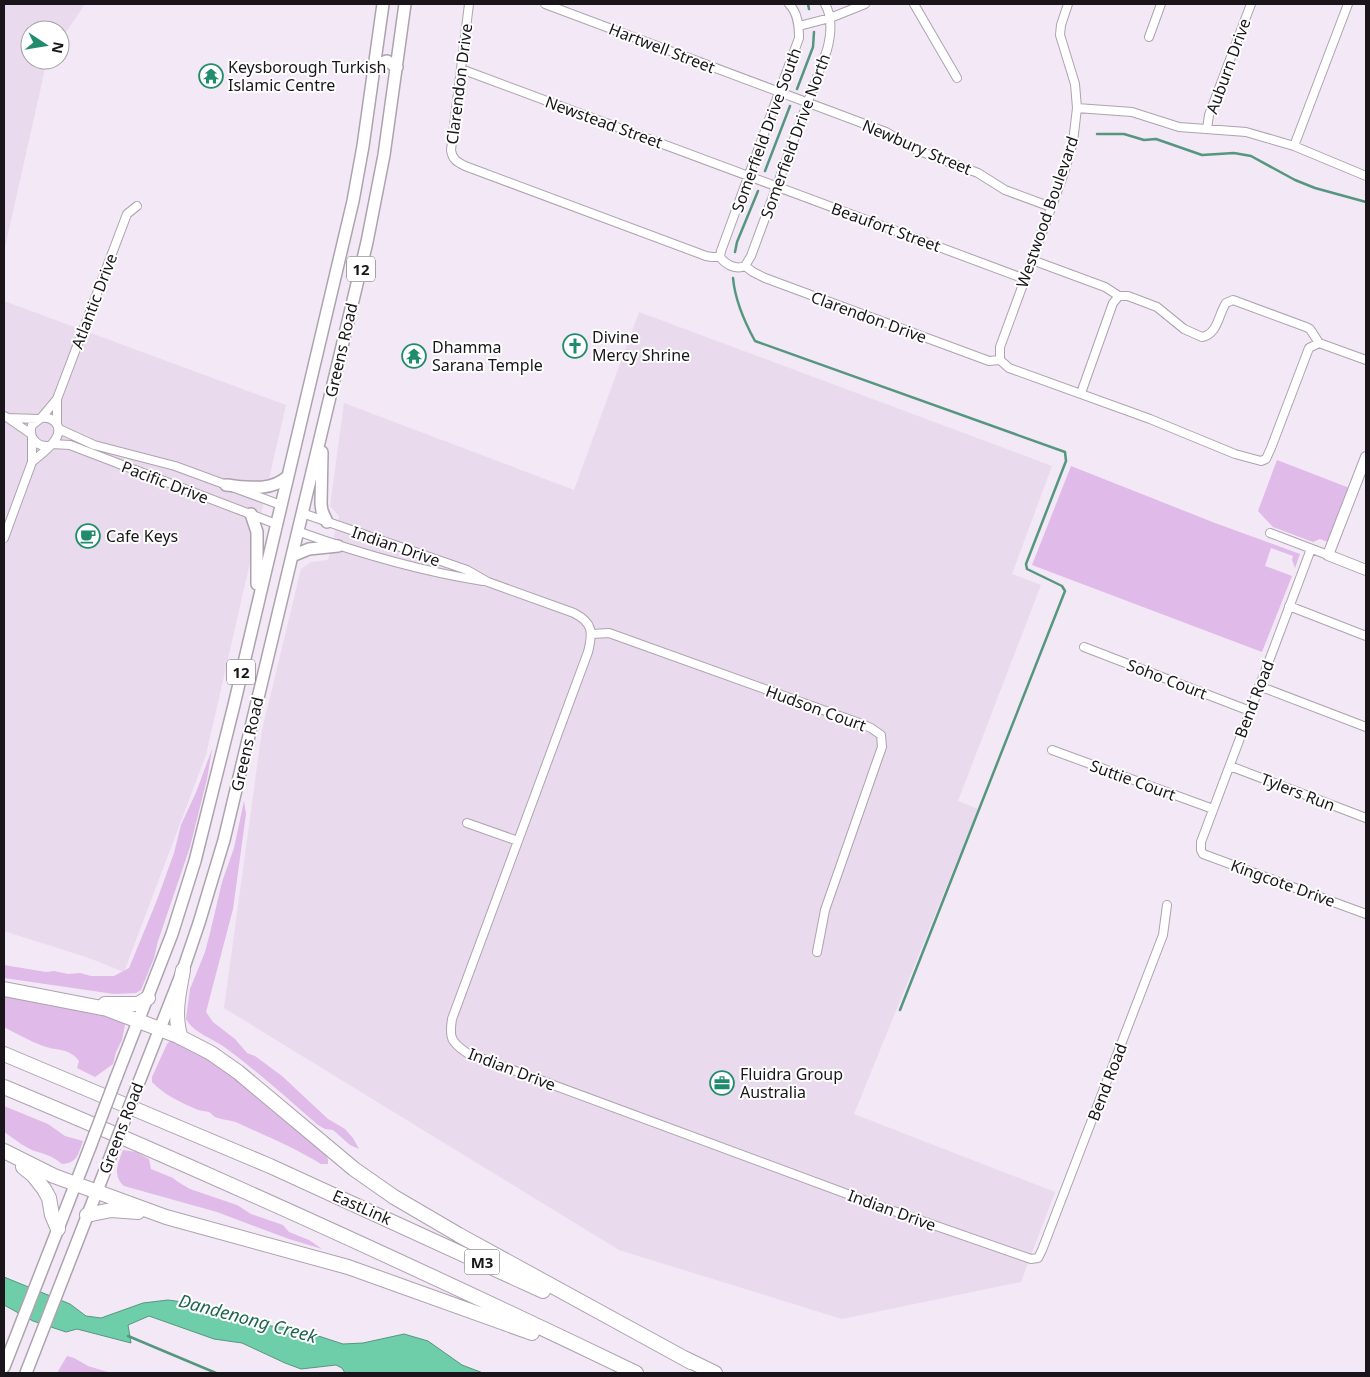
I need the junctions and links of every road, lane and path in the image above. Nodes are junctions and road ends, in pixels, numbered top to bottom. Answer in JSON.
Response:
{"nodes":[{"id":1,"x":383,"y":4,"type":"edge"},
{"id":2,"x":405,"y":4,"type":"edge"},
{"id":3,"x":469,"y":4,"type":"edge"},
{"id":4,"x":545,"y":4,"type":"edge"},
{"id":5,"x":789,"y":4,"type":"edge"},
{"id":6,"x":825,"y":4,"type":"edge"},
{"id":7,"x":865,"y":4,"type":"edge"},
{"id":8,"x":914,"y":4,"type":"edge"},
{"id":9,"x":1068,"y":4,"type":"edge"},
{"id":10,"x":1161,"y":4,"type":"edge"},
{"id":11,"x":1251,"y":4,"type":"edge"},
{"id":12,"x":1348,"y":4,"type":"edge"},
{"id":13,"x":558,"y":6,"type":"edge"},
{"id":14,"x":830,"y":18,"type":"junction"},
{"id":15,"x":799,"y":26,"type":"junction"},
{"id":16,"x":1149,"y":37,"type":"dead end"},
{"id":17,"x":374,"y":65,"type":"junction"},
{"id":18,"x":397,"y":67,"type":"junction"},
{"id":19,"x":461,"y":69,"type":"junction"},
{"id":20,"x":957,"y":78,"type":"dead end"},
{"id":21,"x":779,"y":92,"type":"junction"},
{"id":22,"x":808,"y":103,"type":"junction"},
{"id":23,"x":1077,"y":108,"type":"junction"},
{"id":24,"x":1207,"y":129,"type":"junction"},
{"id":25,"x":1294,"y":146,"type":"junction"},
{"id":26,"x":748,"y":176,"type":"junction"},
{"id":27,"x":1366,"y":176,"type":"edge"},
{"id":28,"x":777,"y":187,"type":"junction"},
{"id":29,"x":137,"y":206,"type":"dead end"},
{"id":30,"x":1051,"y":207,"type":"junction"},
{"id":31,"x":720,"y":257,"type":"junction"},
{"id":32,"x":1032,"y":260,"type":"junction"},
{"id":33,"x":745,"y":266,"type":"junction"},
{"id":34,"x":1025,"y":279,"type":"junction"},
{"id":35,"x":1119,"y":296,"type":"junction"},
{"id":36,"x":1319,"y":343,"type":"junction"},
{"id":37,"x":1000,"y":360,"type":"junction"},
{"id":38,"x":1366,"y":360,"type":"edge"},
{"id":39,"x":1081,"y":393,"type":"junction"},
{"id":40,"x":57,"y":399,"type":"junction"},
{"id":41,"x":6,"y":417,"type":"edge"},
{"id":42,"x":39,"y":419,"type":"junction"},
{"id":43,"x":58,"y":427,"type":"junction"},
{"id":44,"x":322,"y":432,"type":"junction"},
{"id":45,"x":32,"y":437,"type":"junction"},
{"id":46,"x":51,"y":445,"type":"junction"},
{"id":47,"x":1366,"y":457,"type":"edge"},
{"id":48,"x":32,"y":462,"type":"junction"},
{"id":49,"x":288,"y":477,"type":"junction"},
{"id":50,"x":226,"y":485,"type":"junction"},
{"id":51,"x":281,"y":505,"type":"junction"},
{"id":52,"x":302,"y":513,"type":"junction"},
{"id":53,"x":251,"y":514,"type":"junction"},
{"id":54,"x":327,"y":522,"type":"junction"},
{"id":55,"x":276,"y":524,"type":"junction"},
{"id":56,"x":298,"y":531,"type":"junction"},
{"id":57,"x":1270,"y":533,"type":"dead end"},
{"id":58,"x":4,"y":538,"type":"edge"},
{"id":59,"x":338,"y":546,"type":"junction"},
{"id":60,"x":1311,"y":549,"type":"junction"},
{"id":61,"x":1328,"y":555,"type":"junction"},
{"id":62,"x":292,"y":556,"type":"junction"},
{"id":63,"x":1366,"y":570,"type":"edge"},
{"id":64,"x":488,"y":582,"type":"junction"},
{"id":65,"x":1289,"y":606,"type":"junction"},
{"id":66,"x":255,"y":615,"type":"junction"},
{"id":67,"x":592,"y":634,"type":"junction"},
{"id":68,"x":1366,"y":636,"type":"edge"},
{"id":69,"x":1084,"y":647,"type":"dead end"},
{"id":70,"x":1260,"y":686,"type":"junction"},
{"id":71,"x":1250,"y":711,"type":"junction"},
{"id":72,"x":1366,"y":727,"type":"edge"},
{"id":73,"x":1052,"y":750,"type":"dead end"},
{"id":74,"x":1230,"y":766,"type":"junction"},
{"id":75,"x":1213,"y":809,"type":"junction"},
{"id":76,"x":1366,"y":818,"type":"edge"},
{"id":77,"x":466,"y":823,"type":"dead end"},
{"id":78,"x":518,"y":841,"type":"junction"},
{"id":79,"x":1201,"y":850,"type":"joint"},
{"id":80,"x":1167,"y":905,"type":"dead end"},
{"id":81,"x":1366,"y":914,"type":"edge"},
{"id":82,"x":817,"y":952,"type":"dead end"},
{"id":83,"x":183,"y":970,"type":"junction"},
{"id":84,"x":4,"y":989,"type":"edge"},
{"id":85,"x":148,"y":998,"type":"junction"},
{"id":86,"x":72,"y":1001,"type":"junction"},
{"id":87,"x":139,"y":1021,"type":"junction"},
{"id":88,"x":160,"y":1029,"type":"junction"},
{"id":89,"x":181,"y":1038,"type":"junction"},
{"id":90,"x":4,"y":1054,"type":"edge"},
{"id":91,"x":4,"y":1087,"type":"edge"},
{"id":92,"x":6,"y":1152,"type":"edge"},
{"id":93,"x":76,"y":1184,"type":"junction"},
{"id":94,"x":96,"y":1192,"type":"junction"},
{"id":95,"x":87,"y":1215,"type":"junction"},
{"id":96,"x":166,"y":1217,"type":"junction"},
{"id":97,"x":58,"y":1229,"type":"junction"},
{"id":98,"x":1038,"y":1258,"type":"joint"},
{"id":99,"x":599,"y":1356,"type":"junction"},
{"id":100,"x":692,"y":1362,"type":"junction"},
{"id":101,"x":4,"y":1367,"type":"edge"},
{"id":102,"x":26,"y":1373,"type":"edge"},
{"id":103,"x":636,"y":1373,"type":"edge"},
{"id":104,"x":715,"y":1373,"type":"edge"}],
"edges":[{"from":1,"to":17,"type":"main road","name":"Greens Road","number":"12"},
{"from":2,"to":18,"type":"main road","name":"Greens Road","number":"12"},
{"from":3,"to":19,"type":"street","name":"Clarendon Drive"},
{"from":4,"to":13,"type":"street","name":"Hartwell Street"},
{"from":5,"to":15,"type":"street","name":"Somerfield Drive South"},
{"from":6,"to":14,"type":"street","name":"Somerfield Drive North"},
{"from":7,"to":14,"type":"street"},
{"from":8,"to":20,"type":"street"},
{"from":9,"to":23,"type":"street","name":"Westwood Boulevard"},
{"from":10,"to":16,"type":"street"},
{"from":11,"to":24,"type":"street","name":"Auburn Drive"},
{"from":12,"to":25,"type":"street"},
{"from":13,"to":21,"type":"street","name":"Hartwell Street"},
{"from":14,"to":15,"type":"street"},
{"from":14,"to":22,"type":"street","name":"Somerfield Drive North"},
{"from":15,"to":21,"type":"street","name":"Somerfield Drive South"},
{"from":17,"to":18,"type":"main road"},
{"from":17,"to":49,"type":"main road","name":"Greens Road","number":"12"},
{"from":18,"to":44,"type":"main road","name":"Greens Road","number":"12"},
{"from":19,"to":26,"type":"street","name":"Newstead Street"},
{"from":19,"to":31,"type":"street","name":"Clarendon Drive"},
{"from":21,"to":22,"type":"street","name":"Newbury Street"},
{"from":21,"to":26,"type":"street","name":"Somerfield Drive South"},
{"from":22,"to":28,"type":"street","name":"Somerfield Drive North"},
{"from":22,"to":30,"type":"street","name":"Newbury Street"},
{"from":23,"to":24,"type":"street"},
{"from":23,"to":30,"type":"street","name":"Westwood Boulevard"},
{"from":24,"to":25,"type":"street"},
{"from":25,"to":27,"type":"street"},
{"from":26,"to":28,"type":"street","name":"Beaufort Street"},
{"from":26,"to":31,"type":"street","name":"Somerfield Drive South"},
{"from":28,"to":33,"type":"street","name":"Somerfield Drive North"},
{"from":28,"to":34,"type":"street","name":"Beaufort Street"},
{"from":29,"to":40,"type":"street","name":"Atlantic Drive"},
{"from":30,"to":32,"type":"street","name":"Westwood Boulevard"},
{"from":31,"to":33,"type":"street","name":"Clarendon Drive"},
{"from":32,"to":34,"type":"street","name":"Westwood Boulevard"},
{"from":32,"to":35,"type":"street"},
{"from":33,"to":37,"type":"street","name":"Clarendon Drive"},
{"from":34,"to":37,"type":"street","name":"Westwood Boulevard"},
{"from":35,"to":36,"type":"street"},
{"from":35,"to":39,"type":"street"},
{"from":36,"to":38,"type":"street"},
{"from":36,"to":39,"type":"street","name":"Clarendon Drive"},
{"from":37,"to":39,"type":"street","name":"Clarendon Drive"},
{"from":40,"to":42,"type":"street","name":"Atlantic Drive"},
{"from":40,"to":43,"type":"street","name":"Atlantic Drive"},
{"from":41,"to":42,"type":"street"},
{"from":41,"to":45,"type":"street"},
{"from":42,"to":43,"type":"street"},
{"from":42,"to":45,"type":"street"},
{"from":43,"to":46,"type":"street"},
{"from":43,"to":50,"type":"street","name":"Pacific Drive"},
{"from":44,"to":52,"type":"main road","name":"Greens Road","number":"12"},
{"from":44,"to":54,"type":"main road"},
{"from":45,"to":46,"type":"street"},
{"from":45,"to":48,"type":"street"},
{"from":46,"to":48,"type":"street"},
{"from":46,"to":53,"type":"street","name":"Pacific Drive"},
{"from":47,"to":61,"type":"main road"},
{"from":48,"to":58,"type":"street"},
{"from":49,"to":50,"type":"main road"},
{"from":49,"to":51,"type":"main road","name":"Greens Road","number":"12"},
{"from":50,"to":51,"type":"street","name":"Pacific Drive"},
{"from":51,"to":52,"type":"main road"},
{"from":51,"to":55,"type":"main road","name":"Greens Road","number":"12"},
{"from":52,"to":54,"type":"street","name":"Indian Drive"},
{"from":52,"to":56,"type":"main road","name":"Greens Road","number":"12"},
{"from":53,"to":55,"type":"street","name":"Pacific Drive"},
{"from":53,"to":66,"type":"main road"},
{"from":54,"to":64,"type":"street","name":"Indian Drive"},
{"from":55,"to":56,"type":"main road"},
{"from":55,"to":66,"type":"main road","name":"Greens Road","number":"12"},
{"from":56,"to":59,"type":"street","name":"Indian Drive"},
{"from":56,"to":62,"type":"main road","name":"Greens Road","number":"12"},
{"from":57,"to":60,"type":"street"},
{"from":59,"to":62,"type":"main road"},
{"from":59,"to":64,"type":"street","name":"Indian Drive"},
{"from":60,"to":61,"type":"street"},
{"from":60,"to":65,"type":"street","name":"Bend Road"},
{"from":61,"to":63,"type":"main road"},
{"from":62,"to":83,"type":"main road","name":"Greens Road","number":"12"},
{"from":64,"to":67,"type":"street","name":"Indian Drive"},
{"from":65,"to":68,"type":"street"},
{"from":65,"to":70,"type":"street","name":"Bend Road"},
{"from":66,"to":85,"type":"main road","name":"Greens Road","number":"12"},
{"from":67,"to":78,"type":"street","name":"Indian Drive"},
{"from":67,"to":82,"type":"street","name":"Hudson Court"},
{"from":69,"to":71,"type":"street","name":"Soho Court"},
{"from":70,"to":71,"type":"street","name":"Bend Road"},
{"from":70,"to":72,"type":"street"},
{"from":71,"to":74,"type":"street","name":"Bend Road"},
{"from":73,"to":75,"type":"street","name":"Suttie Court"},
{"from":74,"to":75,"type":"street","name":"Bend Road"},
{"from":74,"to":76,"type":"street","name":"Tylers Run"},
{"from":75,"to":79,"type":"street","name":"Bend Road"},
{"from":77,"to":78,"type":"street"},
{"from":78,"to":98,"type":"street","name":"Indian Drive"},
{"from":79,"to":81,"type":"street","name":"Kingcote Drive"},
{"from":80,"to":98,"type":"street","name":"Bend Road"},
{"from":83,"to":88,"type":"main road","name":"Greens Road","number":"12"},
{"from":83,"to":89,"type":"highway"},
{"from":84,"to":86,"type":"highway"},
{"from":85,"to":86,"type":"highway"},
{"from":85,"to":87,"type":"main road","name":"Greens Road","number":"12"},
{"from":86,"to":87,"type":"highway"},
{"from":87,"to":88,"type":"highway"},
{"from":87,"to":93,"type":"main road","name":"Greens Road","number":"12","bridge":true},
{"from":88,"to":89,"type":"highway"},
{"from":88,"to":94,"type":"main road","name":"Greens Road","number":"12","bridge":true},
{"from":89,"to":100,"type":"highway"},
{"from":90,"to":100,"type":"highway","name":"EastLink","number":"M3"},
{"from":91,"to":99,"type":"highway","number":"M3"},
{"from":92,"to":93,"type":"highway"},
{"from":92,"to":97,"type":"highway"},
{"from":93,"to":94,"type":"highway"},
{"from":93,"to":97,"type":"main road","name":"Greens Road","number":"12"},
{"from":94,"to":95,"type":"main road","name":"Greens Road","number":"12"},
{"from":94,"to":96,"type":"highway"},
{"from":95,"to":96,"type":"highway"},
{"from":95,"to":102,"type":"main road","name":"Greens Road","number":"12"},
{"from":96,"to":99,"type":"highway"},
{"from":97,"to":101,"type":"main road","name":"Greens Road","number":"12"},
{"from":99,"to":103,"type":"highway","number":"M3"},
{"from":100,"to":104,"type":"highway","name":"EastLink","number":"M3"}]}
